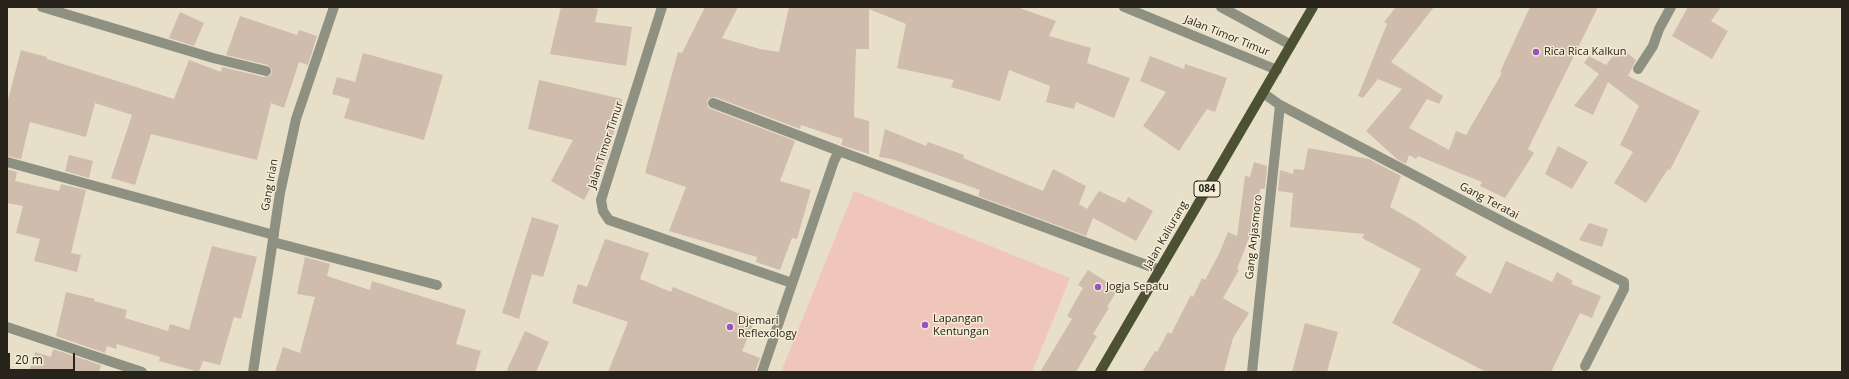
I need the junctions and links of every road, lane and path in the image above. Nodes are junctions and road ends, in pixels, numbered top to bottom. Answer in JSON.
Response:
{"nodes":[{"id":1,"x":42,"y":7,"type":"edge"},
{"id":2,"x":334,"y":7,"type":"edge"},
{"id":3,"x":662,"y":7,"type":"edge"},
{"id":4,"x":1124,"y":7,"type":"edge"},
{"id":5,"x":1221,"y":7,"type":"edge"},
{"id":6,"x":1313,"y":7,"type":"edge"},
{"id":7,"x":1671,"y":7,"type":"edge"},
{"id":8,"x":1291,"y":45,"type":"junction"},
{"id":9,"x":1638,"y":69,"type":"dead end"},
{"id":10,"x":1277,"y":70,"type":"junction"},
{"id":11,"x":266,"y":71,"type":"dead end"},
{"id":12,"x":1263,"y":93,"type":"junction"},
{"id":13,"x":713,"y":103,"type":"dead end"},
{"id":14,"x":1280,"y":105,"type":"junction"},
{"id":15,"x":839,"y":151,"type":"junction"},
{"id":16,"x":7,"y":162,"type":"edge"},
{"id":17,"x":273,"y":239,"type":"junction"},
{"id":18,"x":1160,"y":270,"type":"junction"},
{"id":19,"x":792,"y":283,"type":"junction"},
{"id":20,"x":438,"y":285,"type":"dead end"},
{"id":21,"x":7,"y":327,"type":"edge"},
{"id":22,"x":1585,"y":366,"type":"dead end"},
{"id":23,"x":142,"y":372,"type":"edge"},
{"id":24,"x":253,"y":372,"type":"edge"},
{"id":25,"x":762,"y":372,"type":"edge"},
{"id":26,"x":1100,"y":372,"type":"edge"},
{"id":27,"x":1252,"y":372,"type":"edge"}],
"edges":[{"from":1,"to":11,"type":"street"},
{"from":2,"to":17,"type":"street","name":"Gang Irian"},
{"from":3,"to":19,"type":"street","name":"Jalan Timor Timur"},
{"from":4,"to":10,"type":"street","name":"Jalan Timor Timur"},
{"from":5,"to":8,"type":"street"},
{"from":6,"to":8,"type":"main road","name":"Jalan Kaliurang","number":"084"},
{"from":7,"to":9,"type":"street"},
{"from":8,"to":10,"type":"main road","name":"Jalan Kaliurang","number":"084"},
{"from":10,"to":12,"type":"main road","name":"Jalan Kaliurang","number":"084"},
{"from":12,"to":14,"type":"street","name":"Gang Teratai"},
{"from":12,"to":18,"type":"main road","name":"Jalan Kaliurang","number":"084"},
{"from":13,"to":15,"type":"street"},
{"from":14,"to":22,"type":"street","name":"Gang Teratai"},
{"from":14,"to":27,"type":"street","name":"Gang Anjasmoro"},
{"from":15,"to":18,"type":"street"},
{"from":15,"to":19,"type":"street"},
{"from":16,"to":17,"type":"street"},
{"from":17,"to":20,"type":"street"},
{"from":17,"to":24,"type":"street","name":"Gang Irian"},
{"from":18,"to":26,"type":"main road","name":"Jalan Kaliurang","number":"084"},
{"from":19,"to":25,"type":"street"},
{"from":21,"to":23,"type":"street"}]}
